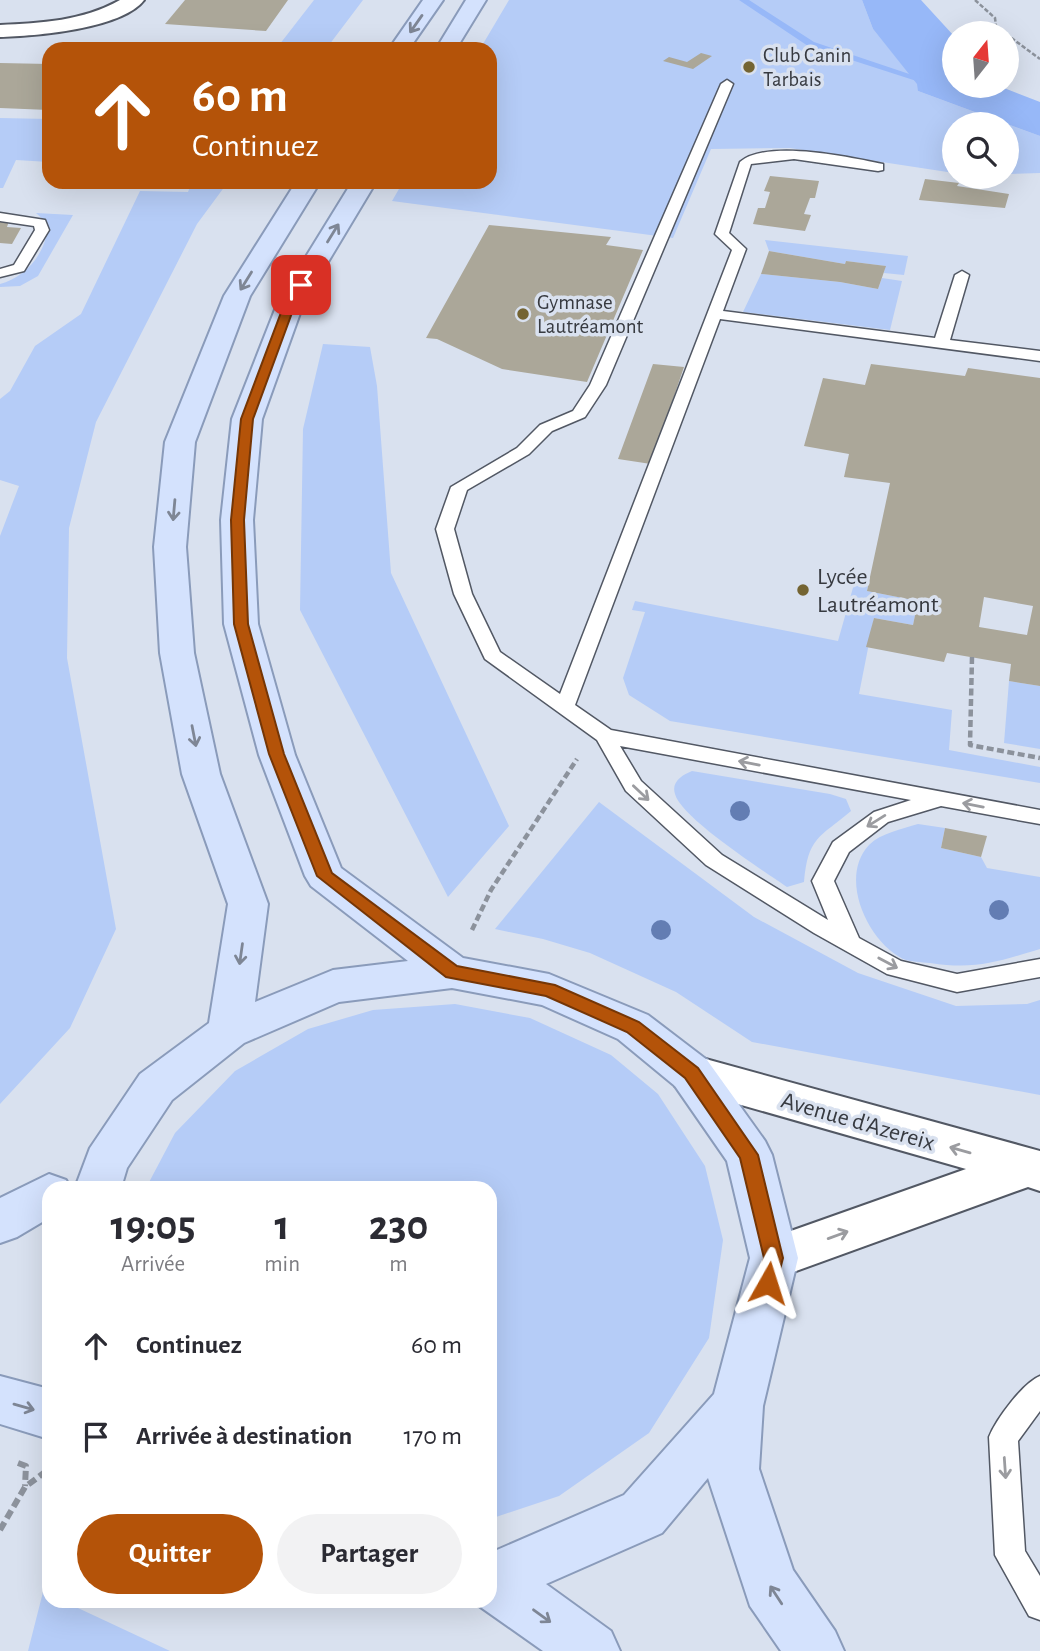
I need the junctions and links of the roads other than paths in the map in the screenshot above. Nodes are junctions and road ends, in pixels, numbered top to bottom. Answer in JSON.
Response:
{"nodes":[{"id":1,"x":134,"y":0,"type":"edge"},
{"id":2,"x":433,"y":0,"type":"edge"},
{"id":3,"x":476,"y":0,"type":"edge"},
{"id":4,"x":0,"y":32,"type":"edge"},
{"id":5,"x":404,"y":42,"type":"edge"},
{"id":6,"x":450,"y":42,"type":"edge"},
{"id":7,"x":727,"y":84,"type":"dead end"},
{"id":8,"x":878,"y":167,"type":"dead end"},
{"id":9,"x":304,"y":189,"type":"edge"},
{"id":10,"x":360,"y":189,"type":"edge"},
{"id":11,"x":0,"y":217,"type":"edge"},
{"id":12,"x":0,"y":273,"type":"edge"},
{"id":13,"x":962,"y":275,"type":"dead end"},
{"id":14,"x":714,"y":314,"type":"junction"},
{"id":15,"x":942,"y":344,"type":"junction"},
{"id":16,"x":1040,"y":356,"type":"edge"},
{"id":17,"x":564,"y":708,"type":"junction"},
{"id":18,"x":605,"y":736,"type":"junction"},
{"id":19,"x":940,"y":799,"type":"junction"},
{"id":20,"x":1040,"y":817,"type":"edge"},
{"id":21,"x":851,"y":943,"type":"junction"},
{"id":22,"x":1040,"y":968,"type":"edge"},
{"id":23,"x":452,"y":972,"type":"junction"},
{"id":24,"x":229,"y":1031,"type":"junction"},
{"id":25,"x":691,"y":1073,"type":"junction"},
{"id":26,"x":1033,"y":1170,"type":"edge"},
{"id":27,"x":102,"y":1175,"type":"edge"},
{"id":28,"x":83,"y":1181,"type":"edge"},
{"id":29,"x":42,"y":1198,"type":"edge"},
{"id":30,"x":0,"y":1223,"type":"edge"},
{"id":31,"x":774,"y":1258,"type":"junction"},
{"id":32,"x":1040,"y":1388,"type":"edge"},
{"id":33,"x":0,"y":1400,"type":"edge"},
{"id":34,"x":737,"y":1406,"type":"junction"},
{"id":35,"x":42,"y":1412,"type":"edge"},
{"id":36,"x":497,"y":1579,"type":"edge"},
{"id":37,"x":497,"y":1585,"type":"edge"},
{"id":38,"x":1040,"y":1605,"type":"edge"},
{"id":39,"x":591,"y":1651,"type":"edge"},
{"id":40,"x":815,"y":1651,"type":"edge"}],
"edges":[{"from":1,"to":4,"type":"main road"},
{"from":2,"to":5,"type":"main road","one_way":true},
{"from":3,"to":6,"type":"main road"},
{"from":7,"to":17,"type":"lane"},
{"from":8,"to":14,"type":"lane"},
{"from":9,"to":24,"type":"main road","one_way":true},
{"from":23,"to":10,"type":"main road","one_way":true},
{"from":11,"to":12,"type":"lane"},
{"from":13,"to":15,"type":"lane"},
{"from":14,"to":15,"type":"lane"},
{"from":14,"to":17,"type":"lane"},
{"from":15,"to":16,"type":"lane"},
{"from":17,"to":18,"type":"lane"},
{"from":19,"to":18,"type":"lane","one_way":true},
{"from":18,"to":21,"type":"lane","one_way":true},
{"from":20,"to":19,"type":"lane","one_way":true},
{"from":19,"to":21,"type":"lane","one_way":true},
{"from":21,"to":22,"type":"lane","one_way":true},
{"from":23,"to":24,"type":"main road"},
{"from":23,"to":25,"type":"main road"},
{"from":24,"to":27,"type":"main road"},
{"from":26,"to":25,"type":"main road","name":"Avenue d'Azereix","one_way":true},
{"from":25,"to":31,"type":"main road"},
{"from":31,"to":26,"type":"main road","name":"Avenue d'Azereix","one_way":true},
{"from":27,"to":28,"type":"main road"},
{"from":29,"to":30,"type":"main road"},
{"from":31,"to":34,"type":"main road"},
{"from":32,"to":38,"type":"lane","one_way":true},
{"from":33,"to":35,"type":"main road","one_way":true},
{"from":34,"to":36,"type":"main road"},
{"from":40,"to":34,"type":"main road","one_way":true},
{"from":37,"to":39,"type":"main road","one_way":true}]}
